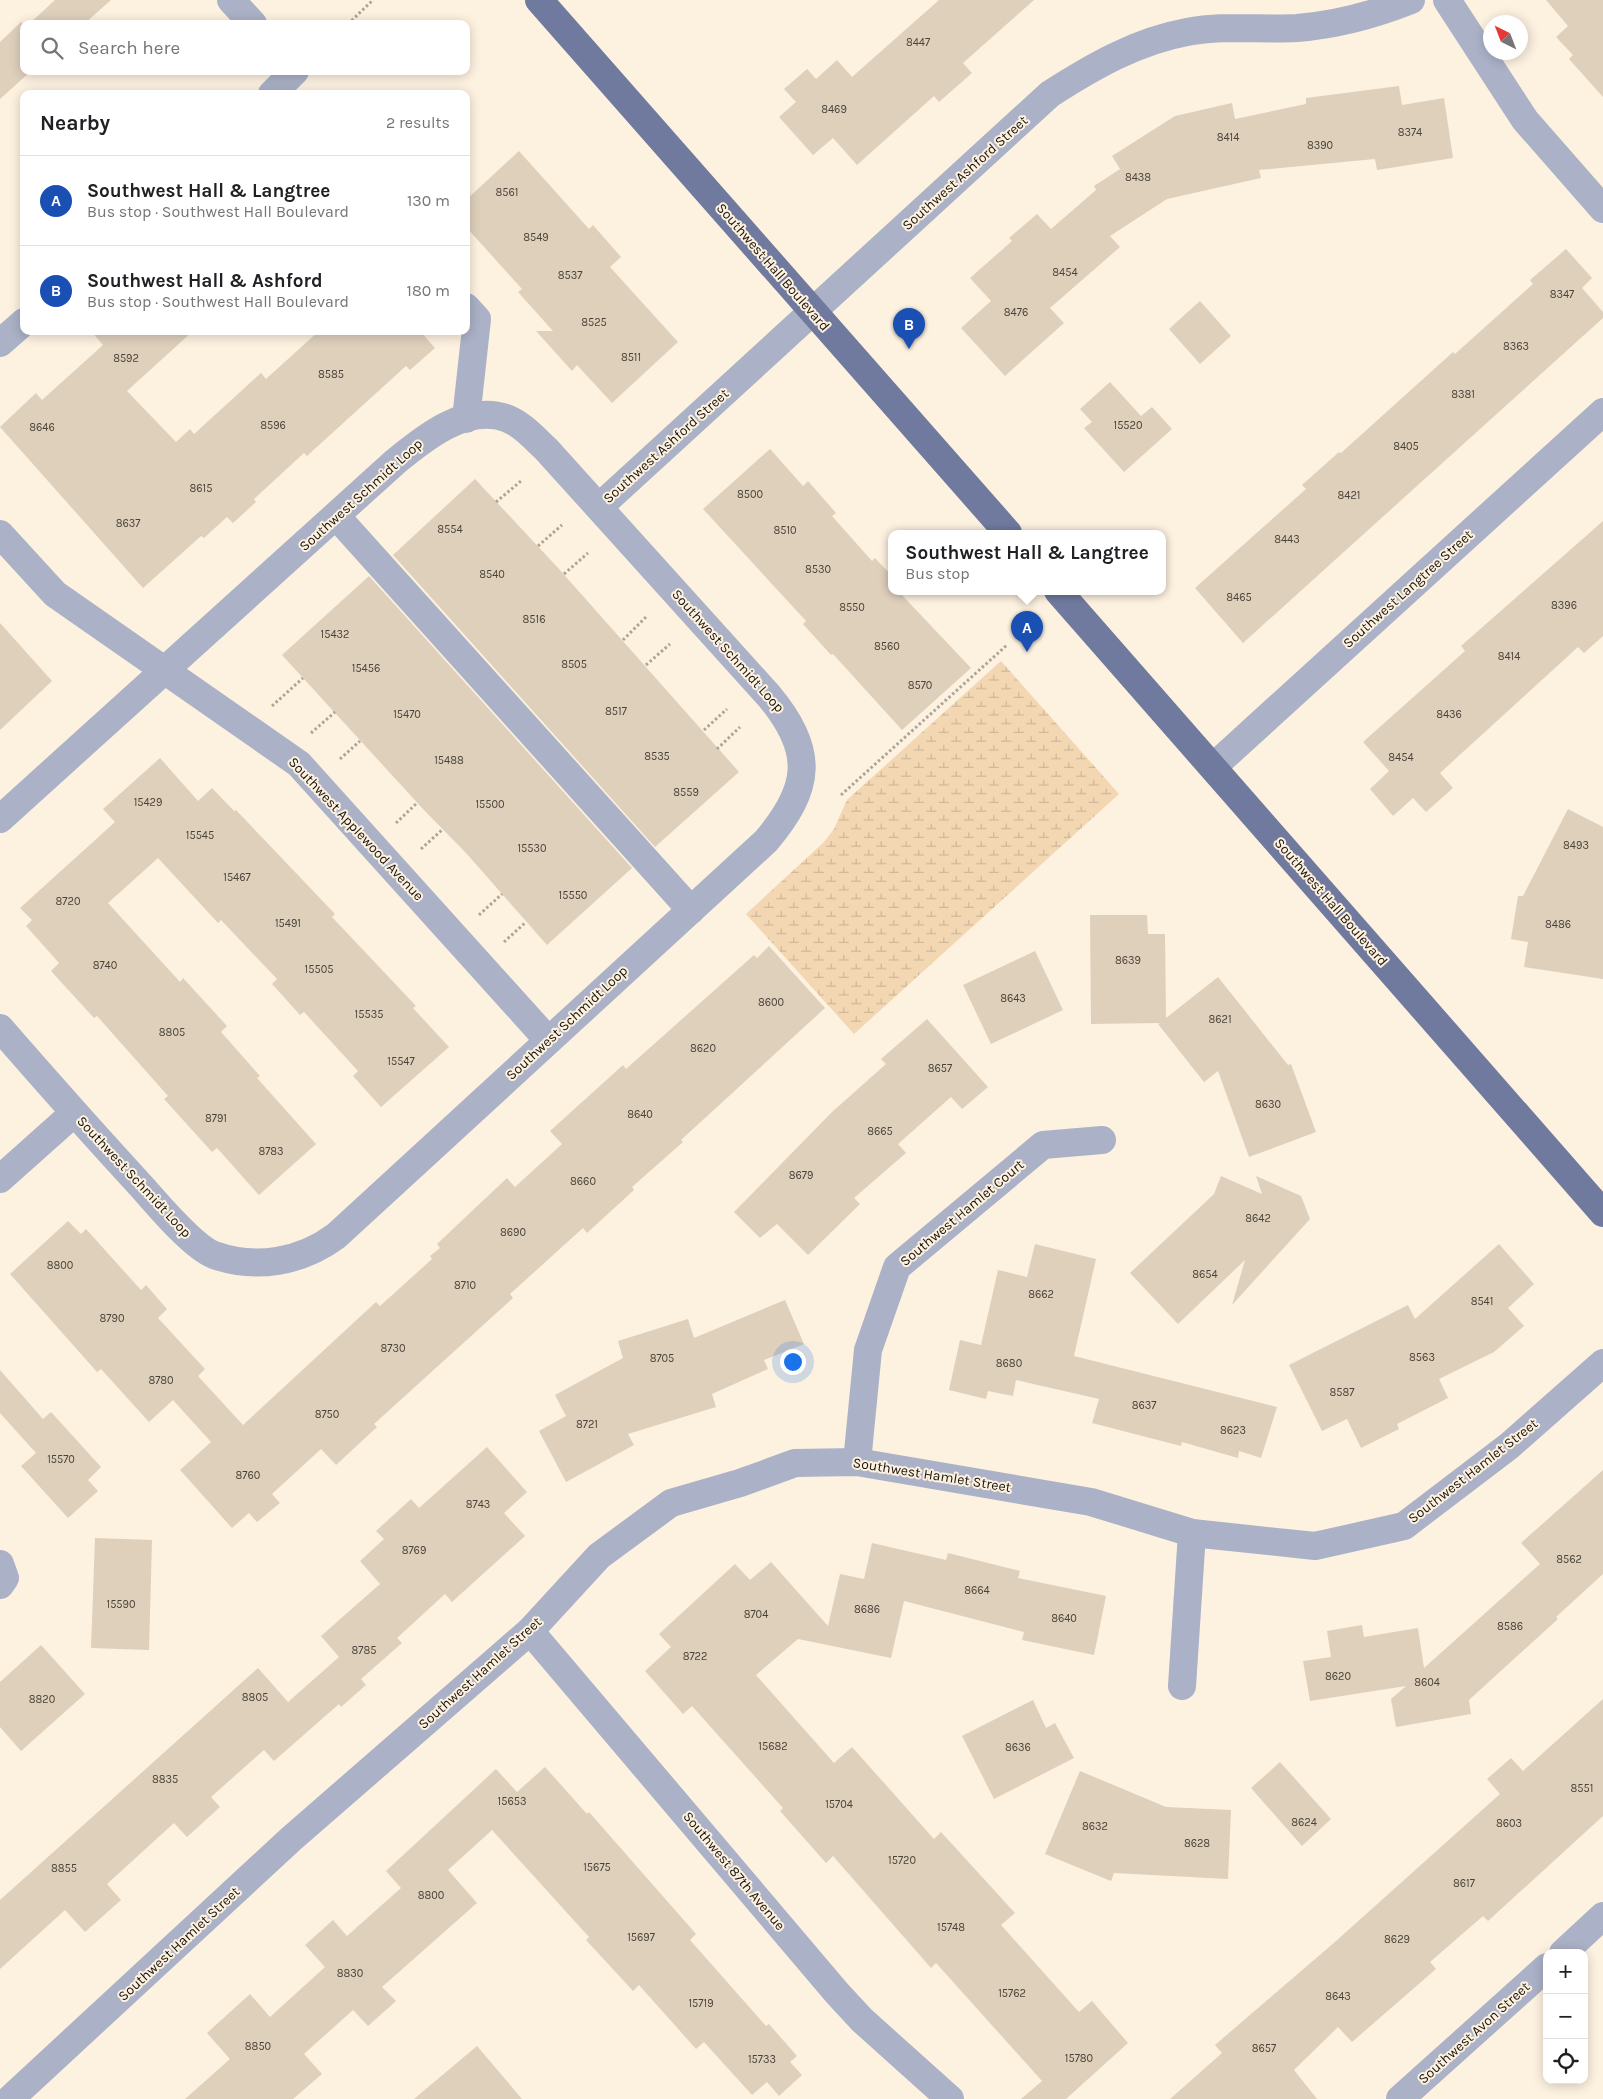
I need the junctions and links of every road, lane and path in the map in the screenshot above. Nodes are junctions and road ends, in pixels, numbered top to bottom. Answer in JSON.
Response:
{"nodes":[{"id":1,"x":231,"y":0,"type":"edge"},
{"id":2,"x":374,"y":0,"type":"edge"},
{"id":3,"x":539,"y":0,"type":"edge"},
{"id":4,"x":1411,"y":0,"type":"edge"},
{"id":5,"x":1447,"y":0,"type":"edge"},
{"id":6,"x":249,"y":20,"type":"edge"},
{"id":7,"x":352,"y":20,"type":"edge"},
{"id":8,"x":291,"y":75,"type":"edge"},
{"id":9,"x":276,"y":90,"type":"edge"},
{"id":10,"x":1603,"y":209,"type":"edge"},
{"id":11,"x":470,"y":311,"type":"edge"},
{"id":12,"x":813,"y":312,"type":"junction"},
{"id":13,"x":20,"y":326,"type":"edge"},
{"id":14,"x":0,"y":343,"type":"edge"},
{"id":15,"x":1603,"y":412,"type":"edge"},
{"id":16,"x":466,"y":419,"type":"junction"},
{"id":17,"x":521,"y":481,"type":"dead end"},
{"id":18,"x":496,"y":502,"type":"dead end"},
{"id":19,"x":599,"y":507,"type":"junction"},
{"id":20,"x":336,"y":516,"type":"junction"},
{"id":21,"x":562,"y":525,"type":"dead end"},
{"id":22,"x":1005,"y":530,"type":"edge"},
{"id":23,"x":0,"y":534,"type":"edge"},
{"id":24,"x":538,"y":546,"type":"dead end"},
{"id":25,"x":588,"y":553,"type":"dead end"},
{"id":26,"x":564,"y":574,"type":"dead end"},
{"id":27,"x":1062,"y":595,"type":"edge"},
{"id":28,"x":646,"y":617,"type":"dead end"},
{"id":29,"x":623,"y":640,"type":"dead end"},
{"id":30,"x":670,"y":644,"type":"dead end"},
{"id":31,"x":1007,"y":646,"type":"dead end"},
{"id":32,"x":646,"y":665,"type":"dead end"},
{"id":33,"x":164,"y":671,"type":"junction"},
{"id":34,"x":303,"y":678,"type":"dead end"},
{"id":35,"x":271,"y":707,"type":"dead end"},
{"id":36,"x":727,"y":709,"type":"dead end"},
{"id":37,"x":335,"y":712,"type":"dead end"},
{"id":38,"x":740,"y":727,"type":"dead end"},
{"id":39,"x":704,"y":730,"type":"dead end"},
{"id":40,"x":309,"y":734,"type":"dead end"},
{"id":41,"x":360,"y":741,"type":"dead end"},
{"id":42,"x":717,"y":748,"type":"dead end"},
{"id":43,"x":336,"y":763,"type":"dead end"},
{"id":44,"x":1213,"y":767,"type":"junction"},
{"id":45,"x":841,"y":795,"type":"dead end"},
{"id":46,"x":417,"y":803,"type":"dead end"},
{"id":47,"x":0,"y":819,"type":"edge"},
{"id":48,"x":394,"y":825,"type":"dead end"},
{"id":49,"x":443,"y":829,"type":"dead end"},
{"id":50,"x":418,"y":852,"type":"dead end"},
{"id":51,"x":502,"y":894,"type":"dead end"},
{"id":52,"x":691,"y":910,"type":"junction"},
{"id":53,"x":477,"y":917,"type":"dead end"},
{"id":54,"x":526,"y":922,"type":"dead end"},
{"id":55,"x":502,"y":944,"type":"dead end"},
{"id":56,"x":0,"y":1028,"type":"edge"},
{"id":57,"x":548,"y":1040,"type":"junction"},
{"id":58,"x":74,"y":1113,"type":"junction"},
{"id":59,"x":1102,"y":1140,"type":"dead end"},
{"id":60,"x":0,"y":1179,"type":"edge"},
{"id":61,"x":1603,"y":1213,"type":"edge"},
{"id":62,"x":1603,"y":1363,"type":"edge"},
{"id":63,"x":857,"y":1462,"type":"junction"},
{"id":64,"x":1192,"y":1533,"type":"junction"},
{"id":65,"x":530,"y":1631,"type":"junction"},
{"id":66,"x":1182,"y":1686,"type":"dead end"},
{"id":67,"x":1603,"y":1916,"type":"edge"},
{"id":68,"x":1567,"y":1949,"type":"edge"},
{"id":69,"x":1543,"y":1971,"type":"edge"},
{"id":70,"x":10,"y":2099,"type":"edge"},
{"id":71,"x":950,"y":2099,"type":"edge"},
{"id":72,"x":1400,"y":2099,"type":"edge"}],
"edges":[{"from":1,"to":6,"type":"street"},
{"from":2,"to":7,"type":"path"},
{"from":3,"to":12,"type":"main road","name":"Southwest Hall Boulevard"},
{"from":4,"to":12,"type":"street","name":"Southwest Ashford Street"},
{"from":5,"to":10,"type":"street"},
{"from":8,"to":9,"type":"street"},
{"from":11,"to":16,"type":"street"},
{"from":12,"to":19,"type":"street","name":"Southwest Ashford Street"},
{"from":12,"to":22,"type":"main road","name":"Southwest Hall Boulevard"},
{"from":13,"to":14,"type":"street"},
{"from":15,"to":44,"type":"street","name":"Southwest Langtree Street"},
{"from":16,"to":19,"type":"street","name":"Southwest Schmidt Loop"},
{"from":16,"to":20,"type":"street","name":"Southwest Schmidt Loop"},
{"from":17,"to":18,"type":"path"},
{"from":19,"to":52,"type":"street","name":"Southwest Schmidt Loop"},
{"from":20,"to":33,"type":"street","name":"Southwest Schmidt Loop"},
{"from":20,"to":52,"type":"street"},
{"from":21,"to":24,"type":"path"},
{"from":23,"to":33,"type":"street","name":"Southwest Applewood Avenue"},
{"from":25,"to":26,"type":"path"},
{"from":27,"to":44,"type":"main road","name":"Southwest Hall Boulevard"},
{"from":28,"to":29,"type":"path"},
{"from":30,"to":32,"type":"path"},
{"from":31,"to":45,"type":"path"},
{"from":33,"to":47,"type":"street","name":"Southwest Schmidt Loop"},
{"from":33,"to":57,"type":"street","name":"Southwest Applewood Avenue"},
{"from":34,"to":35,"type":"path"},
{"from":36,"to":39,"type":"path"},
{"from":37,"to":40,"type":"path"},
{"from":38,"to":42,"type":"path"},
{"from":41,"to":43,"type":"path"},
{"from":44,"to":61,"type":"main road","name":"Southwest Hall Boulevard"},
{"from":46,"to":48,"type":"path"},
{"from":49,"to":50,"type":"path"},
{"from":51,"to":53,"type":"path"},
{"from":52,"to":57,"type":"street","name":"Southwest Schmidt Loop"},
{"from":54,"to":55,"type":"path"},
{"from":56,"to":58,"type":"street","name":"Southwest Schmidt Loop"},
{"from":57,"to":58,"type":"street","name":"Southwest Schmidt Loop"},
{"from":58,"to":60,"type":"street"},
{"from":59,"to":63,"type":"street","name":"Southwest Hamlet Court"},
{"from":62,"to":64,"type":"street","name":"Southwest Hamlet Street"},
{"from":63,"to":64,"type":"street","name":"Southwest Hamlet Street"},
{"from":63,"to":65,"type":"street","name":"Southwest Hamlet Street"},
{"from":64,"to":66,"type":"street"},
{"from":65,"to":70,"type":"street","name":"Southwest Hamlet Street"},
{"from":65,"to":71,"type":"street","name":"Southwest 87th Avenue"},
{"from":67,"to":68,"type":"street"},
{"from":69,"to":72,"type":"street","name":"Southwest Avon Street"}]}
